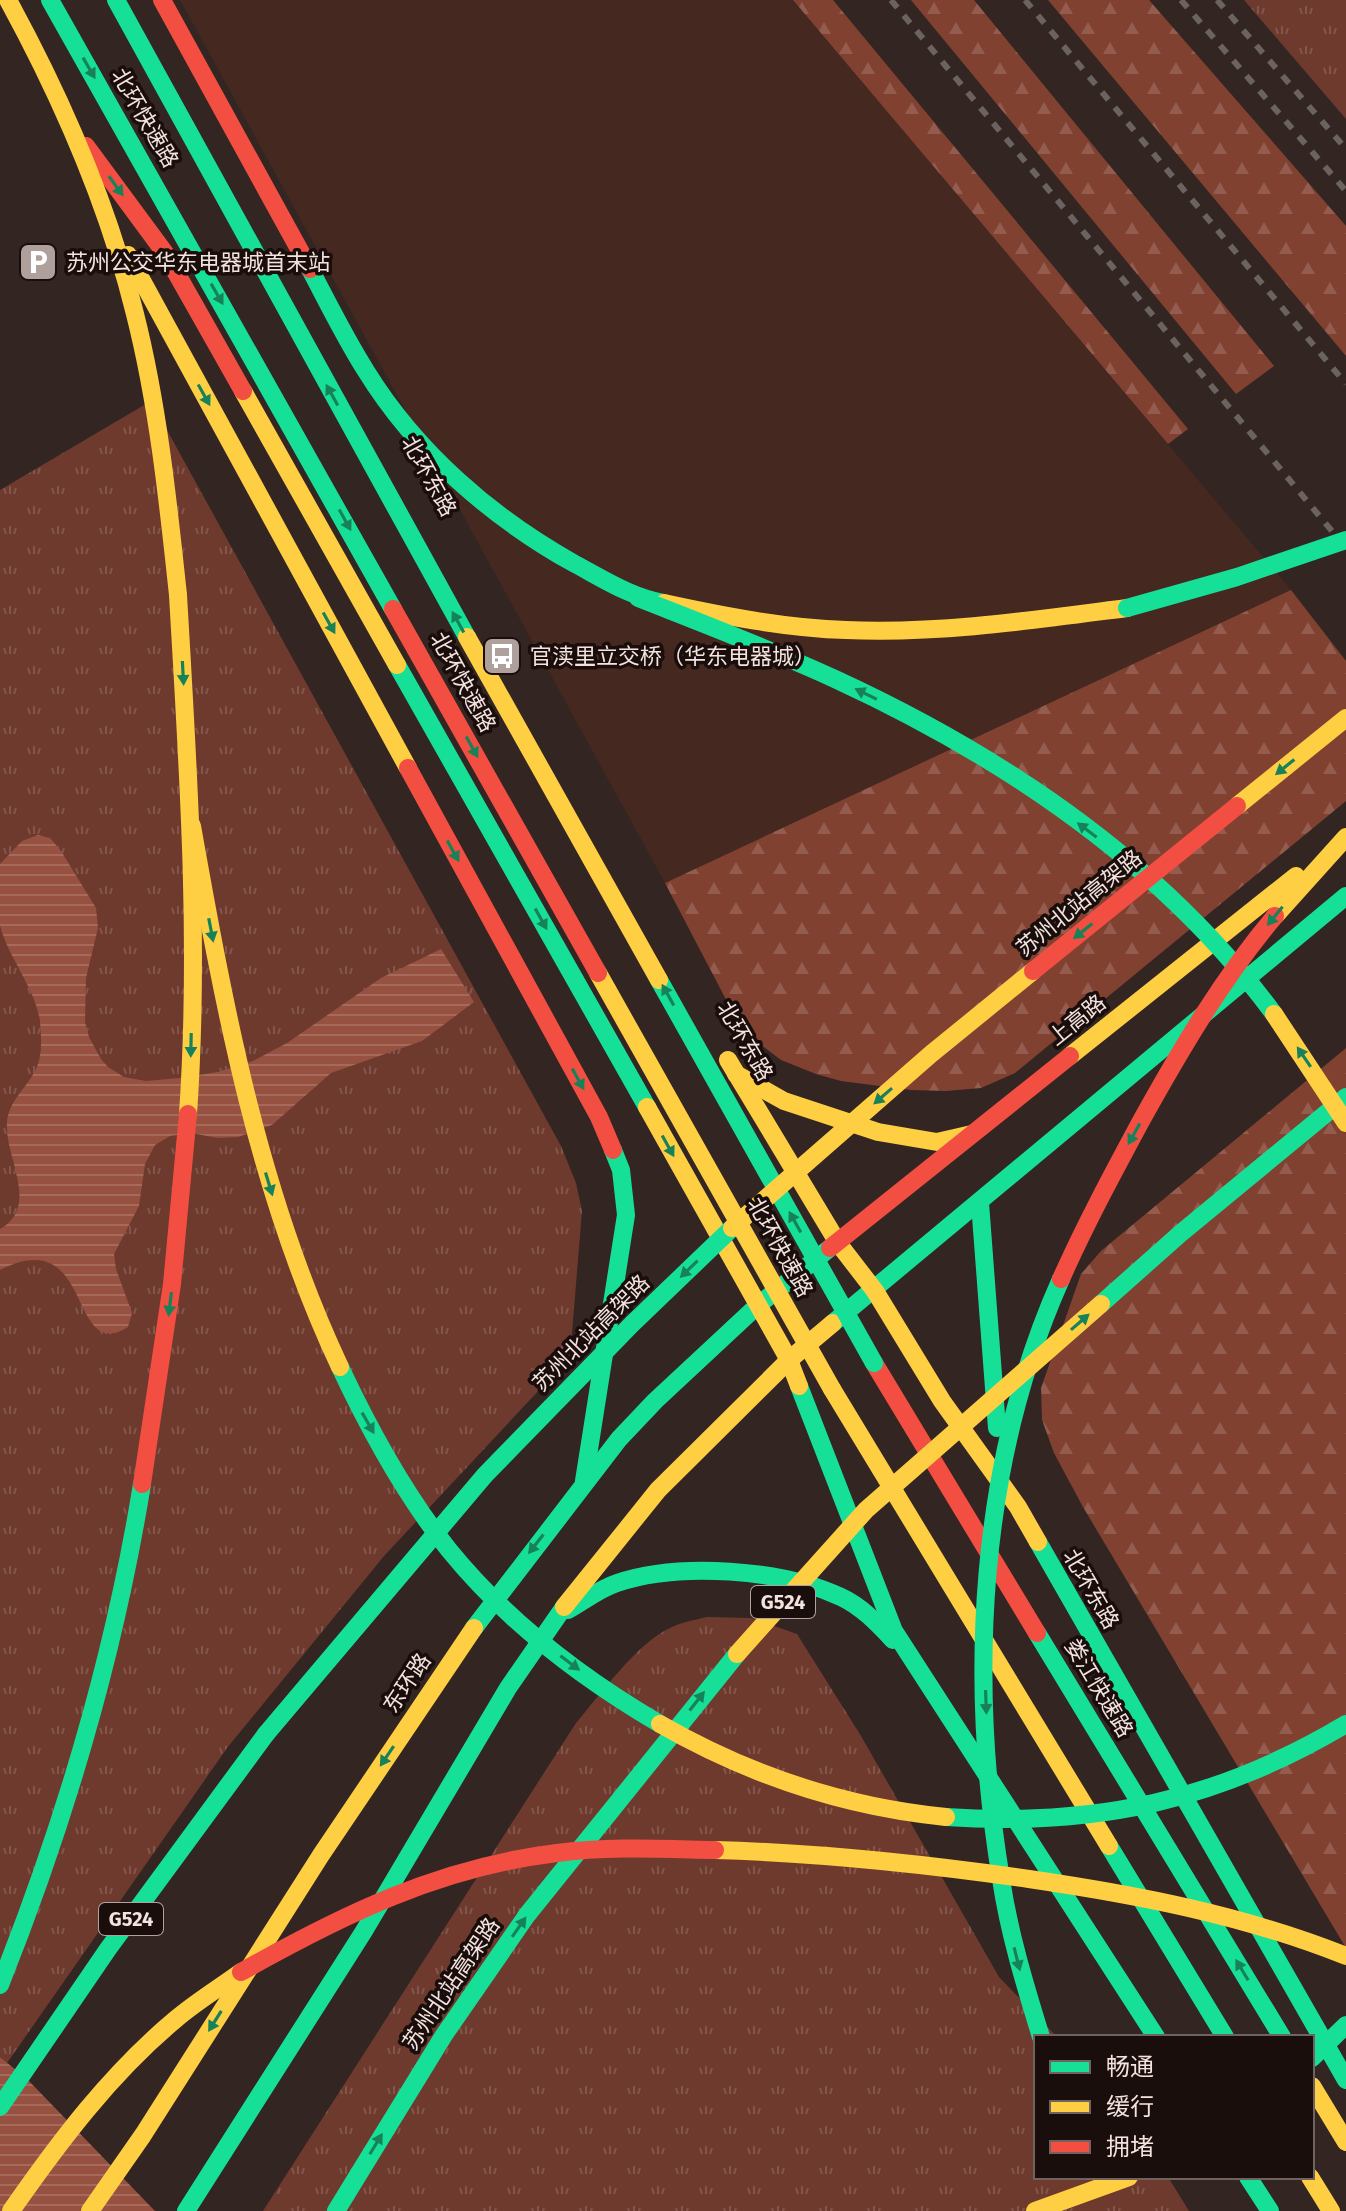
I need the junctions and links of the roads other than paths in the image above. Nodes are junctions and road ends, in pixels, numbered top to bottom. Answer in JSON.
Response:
{"nodes":[{"id":1,"x":8,"y":0,"type":"edge"},
{"id":2,"x":50,"y":0,"type":"edge"},
{"id":3,"x":116,"y":0,"type":"edge"},
{"id":4,"x":146,"y":0,"type":"edge"},
{"id":5,"x":162,"y":0,"type":"edge"},
{"id":6,"x":0,"y":20,"type":"edge"},
{"id":7,"x":19,"y":56,"type":"junction"},
{"id":8,"x":337,"y":358,"type":"dead end"},
{"id":9,"x":1346,"y":540,"type":"edge"},
{"id":10,"x":638,"y":598,"type":"junction"},
{"id":11,"x":1346,"y":718,"type":"edge"},
{"id":12,"x":192,"y":826,"type":"junction"},
{"id":13,"x":1346,"y":836,"type":"edge"},
{"id":14,"x":1346,"y":896,"type":"edge"},
{"id":15,"x":734,"y":1073,"type":"junction"},
{"id":16,"x":1346,"y":1097,"type":"edge"},
{"id":17,"x":619,"y":1106,"type":"junction"},
{"id":18,"x":1346,"y":1123,"type":"edge"},
{"id":19,"x":972,"y":1134,"type":"junction"},
{"id":20,"x":980,"y":1203,"type":"junction"},
{"id":21,"x":838,"y":1243,"type":"junction"},
{"id":22,"x":875,"y":1291,"type":"junction"},
{"id":23,"x":757,"y":1306,"type":"junction"},
{"id":24,"x":789,"y":1360,"type":"junction"},
{"id":25,"x":874,"y":1363,"type":"joint"},
{"id":26,"x":584,"y":1482,"type":"junction"},
{"id":27,"x":1018,"y":1507,"type":"junction"},
{"id":28,"x":556,"y":1617,"type":"junction"},
{"id":29,"x":911,"y":1659,"type":"junction"},
{"id":30,"x":1346,"y":1724,"type":"edge"},
{"id":31,"x":1346,"y":1956,"type":"edge"},
{"id":32,"x":0,"y":1985,"type":"edge"},
{"id":33,"x":1346,"y":2025,"type":"edge"},
{"id":34,"x":1040,"y":2035,"type":"edge"},
{"id":35,"x":1155,"y":2035,"type":"edge"},
{"id":36,"x":1224,"y":2035,"type":"edge"},
{"id":37,"x":1281,"y":2035,"type":"edge"},
{"id":38,"x":1314,"y":2056,"type":"edge"},
{"id":39,"x":1346,"y":2080,"type":"edge"},
{"id":40,"x":1314,"y":2089,"type":"edge"},
{"id":41,"x":0,"y":2107,"type":"edge"},
{"id":42,"x":1346,"y":2142,"type":"edge"},
{"id":43,"x":1103,"y":2179,"type":"edge"},
{"id":44,"x":1123,"y":2179,"type":"edge"},
{"id":45,"x":1249,"y":2179,"type":"edge"},
{"id":46,"x":1311,"y":2179,"type":"edge"},
{"id":47,"x":1115,"y":2204,"type":"dead end"},
{"id":48,"x":11,"y":2211,"type":"edge"},
{"id":49,"x":90,"y":2211,"type":"edge"},
{"id":50,"x":186,"y":2211,"type":"edge"},
{"id":51,"x":336,"y":2211,"type":"edge"},
{"id":52,"x":1035,"y":2211,"type":"edge"},
{"id":53,"x":1270,"y":2211,"type":"edge"},
{"id":54,"x":1331,"y":2211,"type":"edge"}],
"edges":[{"from":1,"to":12,"type":"main road","one_way":true,"bridge":true},
{"from":2,"to":36,"type":"main road","name":"北环快速路","one_way":true,"bridge":true},
{"from":25,"to":3,"type":"main road","name":"北环快速路","one_way":true,"bridge":true},
{"from":4,"to":8,"type":"main road"},
{"from":5,"to":10,"type":"main road"},
{"from":6,"to":7,"type":"main road"},
{"from":7,"to":17,"type":"main road","one_way":true},
{"from":7,"to":17,"type":"main road","one_way":true},
{"from":9,"to":10,"type":"main road","bridge":true},
{"from":18,"to":10,"type":"main road","one_way":true,"bridge":true},
{"from":11,"to":41,"type":"main road","name":"苏州北站高架路","number":"G524","one_way":true,"bridge":true},
{"from":12,"to":30,"type":"main road","one_way":true,"bridge":true},
{"from":12,"to":32,"type":"main road","one_way":true,"bridge":true},
{"from":13,"to":19,"type":"main road","name":"上高路"},
{"from":13,"to":34,"type":"main road","one_way":true,"bridge":true},
{"from":14,"to":20,"type":"main road"},
{"from":15,"to":17,"type":"main road","name":"北环东路"},
{"from":15,"to":19,"type":"main road"},
{"from":15,"to":21,"type":"main road","name":"北环东路"},
{"from":51,"to":16,"type":"main road","name":"苏州北站高架路","number":"G524","one_way":true,"bridge":true},
{"from":17,"to":23,"type":"main road","one_way":true},
{"from":17,"to":26,"type":"main road"},
{"from":19,"to":21,"type":"main road","name":"上高路"},
{"from":20,"to":22,"type":"main road"},
{"from":20,"to":27,"type":"main road"},
{"from":21,"to":22,"type":"main road","name":"北环东路"},
{"from":21,"to":23,"type":"main road","name":"东环路"},
{"from":22,"to":24,"type":"main road"},
{"from":22,"to":27,"type":"main road","name":"北环东路"},
{"from":23,"to":24,"type":"main road"},
{"from":23,"to":26,"type":"main road","name":"东环路"},
{"from":24,"to":28,"type":"main road"},
{"from":24,"to":29,"type":"main road"},
{"from":37,"to":25,"type":"main road","name":"娄江快速路","one_way":true,"bridge":true},
{"from":26,"to":49,"type":"main road","name":"东环路","one_way":true},
{"from":27,"to":39,"type":"main road","name":"北环东路"},
{"from":28,"to":29,"type":"main road"},
{"from":28,"to":50,"type":"main road"},
{"from":29,"to":35,"type":"main road"},
{"from":31,"to":48,"type":"main road","bridge":true},
{"from":33,"to":38,"type":"main road","bridge":true},
{"from":40,"to":42,"type":"main road"},
{"from":43,"to":47,"type":"main road"},
{"from":44,"to":52,"type":"main road"},
{"from":45,"to":53,"type":"main road"},
{"from":46,"to":54,"type":"main road"}]}
